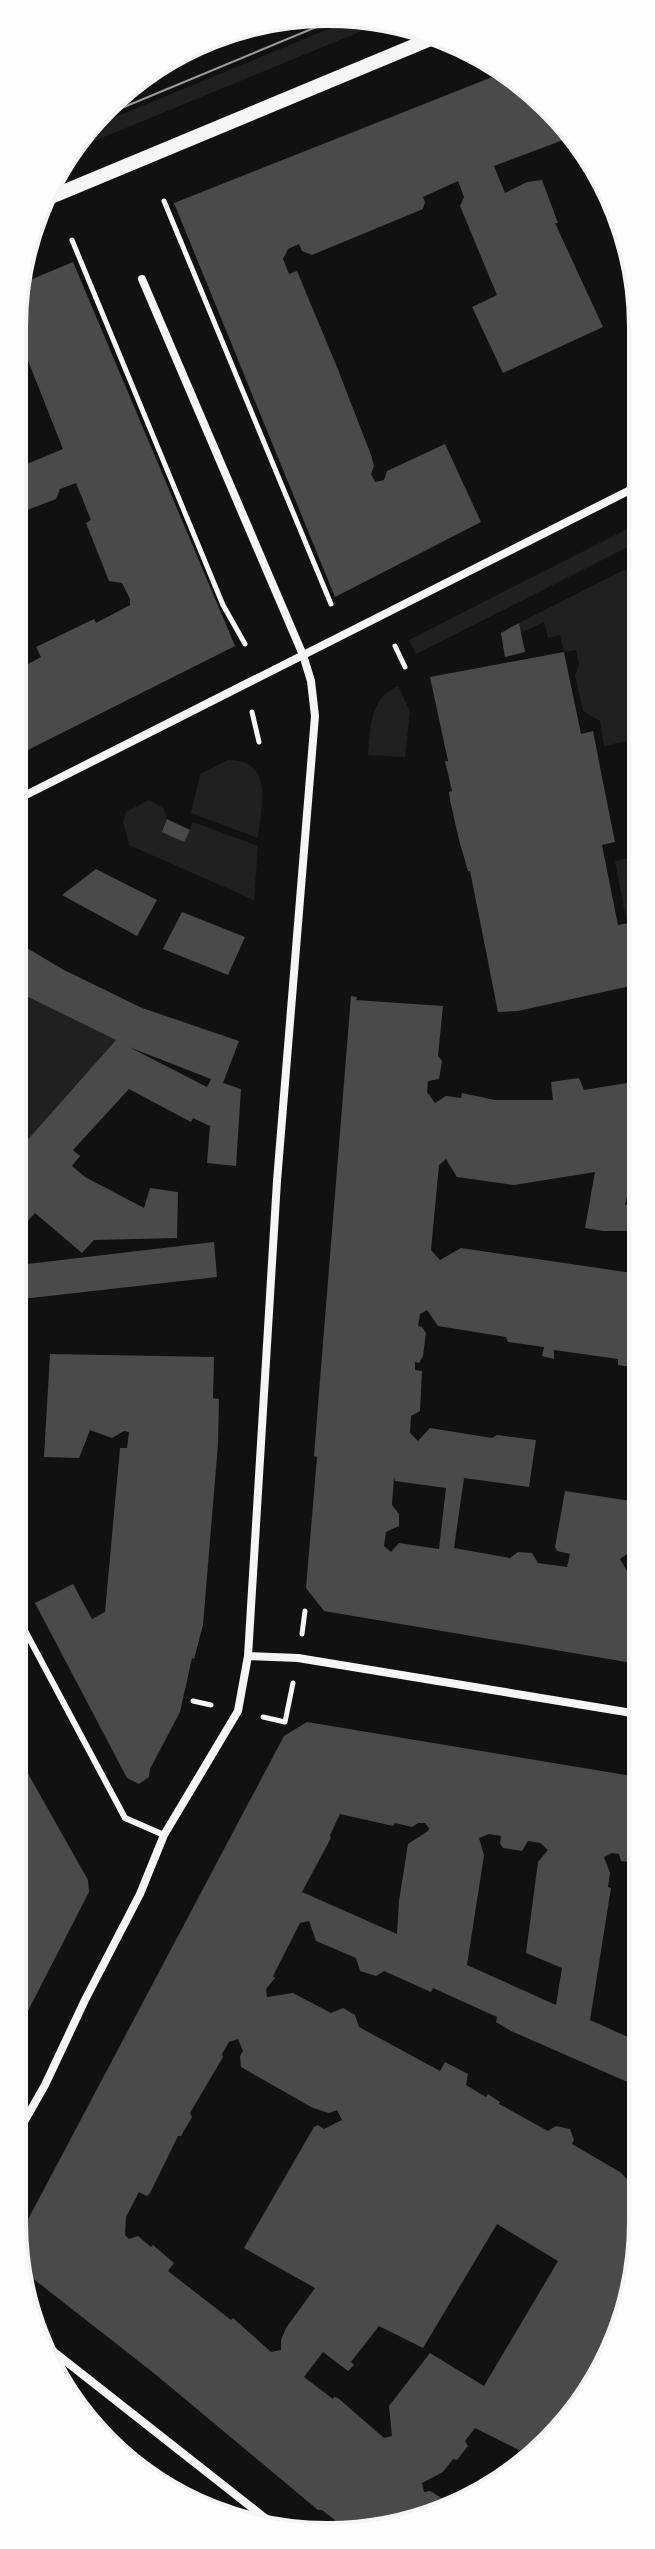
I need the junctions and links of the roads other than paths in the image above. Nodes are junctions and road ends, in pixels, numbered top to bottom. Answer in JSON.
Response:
{"nodes":[{"id":1,"x":424,"y":42,"type":"edge"},
{"id":2,"x":57,"y":195,"type":"edge"},
{"id":3,"x":142,"y":279,"type":"dead end"},
{"id":4,"x":629,"y":491,"type":"edge"},
{"id":5,"x":303,"y":655,"type":"junction"},
{"id":6,"x":26,"y":795,"type":"edge"},
{"id":7,"x":26,"y":1632,"type":"edge"},
{"id":8,"x":248,"y":1656,"type":"junction"},
{"id":9,"x":629,"y":1713,"type":"edge"},
{"id":10,"x":164,"y":1835,"type":"junction"},
{"id":11,"x":26,"y":2118,"type":"edge"},
{"id":12,"x":57,"y":2354,"type":"edge"},
{"id":13,"x":262,"y":2516,"type":"edge"}],
"edges":[{"from":1,"to":2,"type":"street"},
{"from":3,"to":5,"type":"street"},
{"from":4,"to":5,"type":"street"},
{"from":5,"to":6,"type":"street"},
{"from":5,"to":8,"type":"street"},
{"from":7,"to":10,"type":"lane"},
{"from":8,"to":9,"type":"street"},
{"from":8,"to":10,"type":"street"},
{"from":10,"to":11,"type":"street"},
{"from":12,"to":13,"type":"street"}]}
